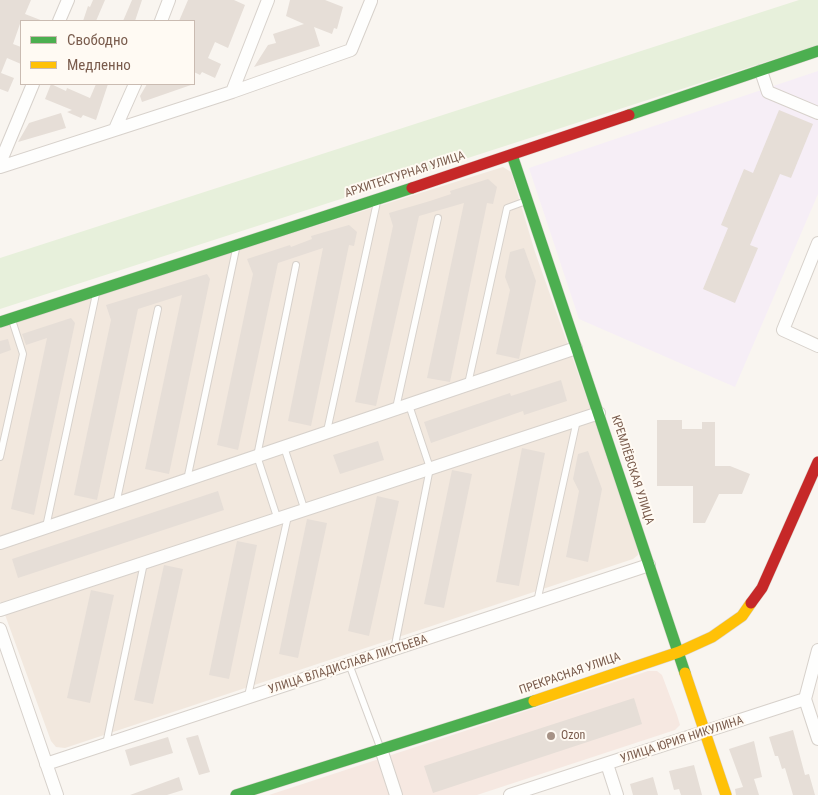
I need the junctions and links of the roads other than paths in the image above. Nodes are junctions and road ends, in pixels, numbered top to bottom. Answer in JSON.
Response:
{"nodes":[{"id":1,"x":68,"y":0,"type":"edge"},
{"id":2,"x":170,"y":0,"type":"edge"},
{"id":3,"x":268,"y":0,"type":"edge"},
{"id":4,"x":371,"y":1,"type":"dead end"},
{"id":5,"x":59,"y":20,"type":"edge"},
{"id":6,"x":161,"y":20,"type":"edge"},
{"id":7,"x":818,"y":51,"type":"edge"},
{"id":8,"x":761,"y":71,"type":"junction"},
{"id":9,"x":33,"y":85,"type":"edge"},
{"id":10,"x":134,"y":85,"type":"edge"},
{"id":11,"x":232,"y":92,"type":"junction"},
{"id":12,"x":818,"y":113,"type":"edge"},
{"id":13,"x":116,"y":130,"type":"junction"},
{"id":14,"x":512,"y":155,"type":"junction"},
{"id":15,"x":0,"y":165,"type":"edge"},
{"id":16,"x":378,"y":199,"type":"junction"},
{"id":17,"x":528,"y":201,"type":"junction"},
{"id":18,"x":438,"y":218,"type":"dead end"},
{"id":19,"x":818,"y":243,"type":"edge"},
{"id":20,"x":236,"y":245,"type":"junction"},
{"id":21,"x":296,"y":265,"type":"dead end"},
{"id":22,"x":97,"y":290,"type":"junction"},
{"id":23,"x":158,"y":309,"type":"dead end"},
{"id":24,"x":12,"y":320,"type":"dead end"},
{"id":25,"x":0,"y":322,"type":"edge"},
{"id":26,"x":818,"y":346,"type":"edge"},
{"id":27,"x":576,"y":348,"type":"junction"},
{"id":28,"x":468,"y":385,"type":"junction"},
{"id":29,"x":409,"y":405,"type":"junction"},
{"id":30,"x":396,"y":409,"type":"junction"},
{"id":31,"x":599,"y":413,"type":"junction"},
{"id":32,"x":577,"y":420,"type":"junction"},
{"id":33,"x":327,"y":432,"type":"junction"},
{"id":34,"x":284,"y":447,"type":"junction"},
{"id":35,"x":257,"y":456,"type":"junction"},
{"id":36,"x":0,"y":457,"type":"edge"},
{"id":37,"x":818,"y":462,"type":"edge"},
{"id":38,"x":430,"y":468,"type":"junction"},
{"id":39,"x":187,"y":480,"type":"junction"},
{"id":40,"x":116,"y":504,"type":"junction"},
{"id":41,"x":304,"y":508,"type":"junction"},
{"id":42,"x":283,"y":515,"type":"junction"},
{"id":43,"x":46,"y":527,"type":"junction"},
{"id":44,"x":0,"y":543,"type":"edge"},
{"id":45,"x":144,"y":562,"type":"junction"},
{"id":46,"x":649,"y":565,"type":"junction"},
{"id":47,"x":537,"y":602,"type":"junction"},
{"id":48,"x":0,"y":610,"type":"edge"},
{"id":49,"x":0,"y":629,"type":"edge"},
{"id":50,"x":394,"y":650,"type":"junction"},
{"id":51,"x":818,"y":650,"type":"edge"},
{"id":52,"x":679,"y":652,"type":"junction"},
{"id":53,"x":349,"y":664,"type":"junction"},
{"id":54,"x":248,"y":698,"type":"junction"},
{"id":55,"x":805,"y":699,"type":"junction"},
{"id":56,"x":706,"y":733,"type":"junction"},
{"id":57,"x":818,"y":739,"type":"edge"},
{"id":58,"x":106,"y":745,"type":"junction"},
{"id":59,"x":381,"y":749,"type":"junction"},
{"id":60,"x":46,"y":764,"type":"junction"},
{"id":61,"x":607,"y":764,"type":"junction"},
{"id":62,"x":57,"y":795,"type":"edge"},
{"id":63,"x":236,"y":795,"type":"edge"},
{"id":64,"x":396,"y":795,"type":"edge"},
{"id":65,"x":510,"y":795,"type":"edge"},
{"id":66,"x":617,"y":795,"type":"edge"},
{"id":67,"x":726,"y":795,"type":"edge"}],
"edges":[{"from":1,"to":5,"type":"street"},
{"from":2,"to":6,"type":"street"},
{"from":3,"to":11,"type":"street"},
{"from":4,"to":11,"type":"street"},
{"from":7,"to":8,"type":"street","name":"АРХИТЕКТУРНАЯ УЛИЦА"},
{"from":8,"to":12,"type":"street"},
{"from":8,"to":14,"type":"street","name":"АРХИТЕКТУРНАЯ УЛИЦА"},
{"from":9,"to":15,"type":"street"},
{"from":10,"to":13,"type":"street"},
{"from":11,"to":13,"type":"street"},
{"from":13,"to":15,"type":"street"},
{"from":14,"to":16,"type":"street","name":"АРХИТЕКТУРНАЯ УЛИЦА"},
{"from":14,"to":17,"type":"street","name":"КРЕМЛЁВСКАЯ УЛИЦА"},
{"from":16,"to":20,"type":"street","name":"АРХИТЕКТУРНАЯ УЛИЦА"},
{"from":16,"to":33,"type":"lane"},
{"from":17,"to":27,"type":"street","name":"КРЕМЛЁВСКАЯ УЛИЦА"},
{"from":17,"to":28,"type":"lane"},
{"from":18,"to":30,"type":"lane"},
{"from":19,"to":26,"type":"street"},
{"from":20,"to":22,"type":"street","name":"АРХИТЕКТУРНАЯ УЛИЦА"},
{"from":20,"to":39,"type":"lane"},
{"from":21,"to":35,"type":"lane"},
{"from":22,"to":25,"type":"street","name":"АРХИТЕКТУРНАЯ УЛИЦА"},
{"from":22,"to":43,"type":"lane"},
{"from":23,"to":40,"type":"lane"},
{"from":24,"to":36,"type":"lane"},
{"from":27,"to":28,"type":"street"},
{"from":27,"to":31,"type":"street","name":"КРЕМЛЁВСКАЯ УЛИЦА"},
{"from":28,"to":29,"type":"street"},
{"from":29,"to":30,"type":"street"},
{"from":29,"to":38,"type":"lane"},
{"from":30,"to":33,"type":"street"},
{"from":31,"to":32,"type":"street"},
{"from":31,"to":46,"type":"street","name":"КРЕМЛЁВСКАЯ УЛИЦА"},
{"from":32,"to":38,"type":"street"},
{"from":32,"to":47,"type":"lane"},
{"from":33,"to":34,"type":"street"},
{"from":34,"to":35,"type":"street"},
{"from":34,"to":41,"type":"lane"},
{"from":35,"to":39,"type":"street"},
{"from":35,"to":42,"type":"lane"},
{"from":37,"to":52,"type":"street","name":"ПРЕКРАСНАЯ УЛИЦА"},
{"from":38,"to":41,"type":"street"},
{"from":38,"to":50,"type":"lane"},
{"from":39,"to":40,"type":"street"},
{"from":40,"to":43,"type":"street"},
{"from":41,"to":42,"type":"street"},
{"from":42,"to":45,"type":"street"},
{"from":42,"to":54,"type":"lane"},
{"from":43,"to":44,"type":"street"},
{"from":45,"to":48,"type":"street"},
{"from":45,"to":58,"type":"lane"},
{"from":46,"to":47,"type":"street","name":"УЛИЦА ВЛАДИСЛАВА ЛИСТЬЕВА"},
{"from":46,"to":52,"type":"street","name":"КРЕМЛЁВСКАЯ УЛИЦА"},
{"from":47,"to":50,"type":"street","name":"УЛИЦА ВЛАДИСЛАВА ЛИСТЬЕВА"},
{"from":49,"to":60,"type":"street"},
{"from":50,"to":53,"type":"street","name":"УЛИЦА ВЛАДИСЛАВА ЛИСТЬЕВА"},
{"from":51,"to":55,"type":"street"},
{"from":52,"to":56,"type":"street","name":"КРЕМЛЁВСКАЯ УЛИЦА"},
{"from":52,"to":59,"type":"street","name":"ПРЕКРАСНАЯ УЛИЦА"},
{"from":53,"to":54,"type":"street","name":"УЛИЦА ВЛАДИСЛАВА ЛИСТЬЕВА"},
{"from":53,"to":59,"type":"lane"},
{"from":54,"to":58,"type":"street","name":"УЛИЦА ВЛАДИСЛАВА ЛИСТЬЕВА"},
{"from":55,"to":56,"type":"street","name":"УЛИЦА ЮРИЯ НИКУЛИНА"},
{"from":55,"to":57,"type":"street"},
{"from":56,"to":61,"type":"street","name":"УЛИЦА ЮРИЯ НИКУЛИНА"},
{"from":56,"to":67,"type":"street","name":"КРЕМЛЁВСКАЯ УЛИЦА"},
{"from":58,"to":60,"type":"street","name":"УЛИЦА ВЛАДИСЛАВА ЛИСТЬЕВА"},
{"from":59,"to":63,"type":"street","name":"ПРЕКРАСНАЯ УЛИЦА"},
{"from":59,"to":64,"type":"street"},
{"from":60,"to":62,"type":"street"},
{"from":61,"to":65,"type":"street","name":"УЛИЦА ЮРИЯ НИКУЛИНА"},
{"from":61,"to":66,"type":"street"}]}
